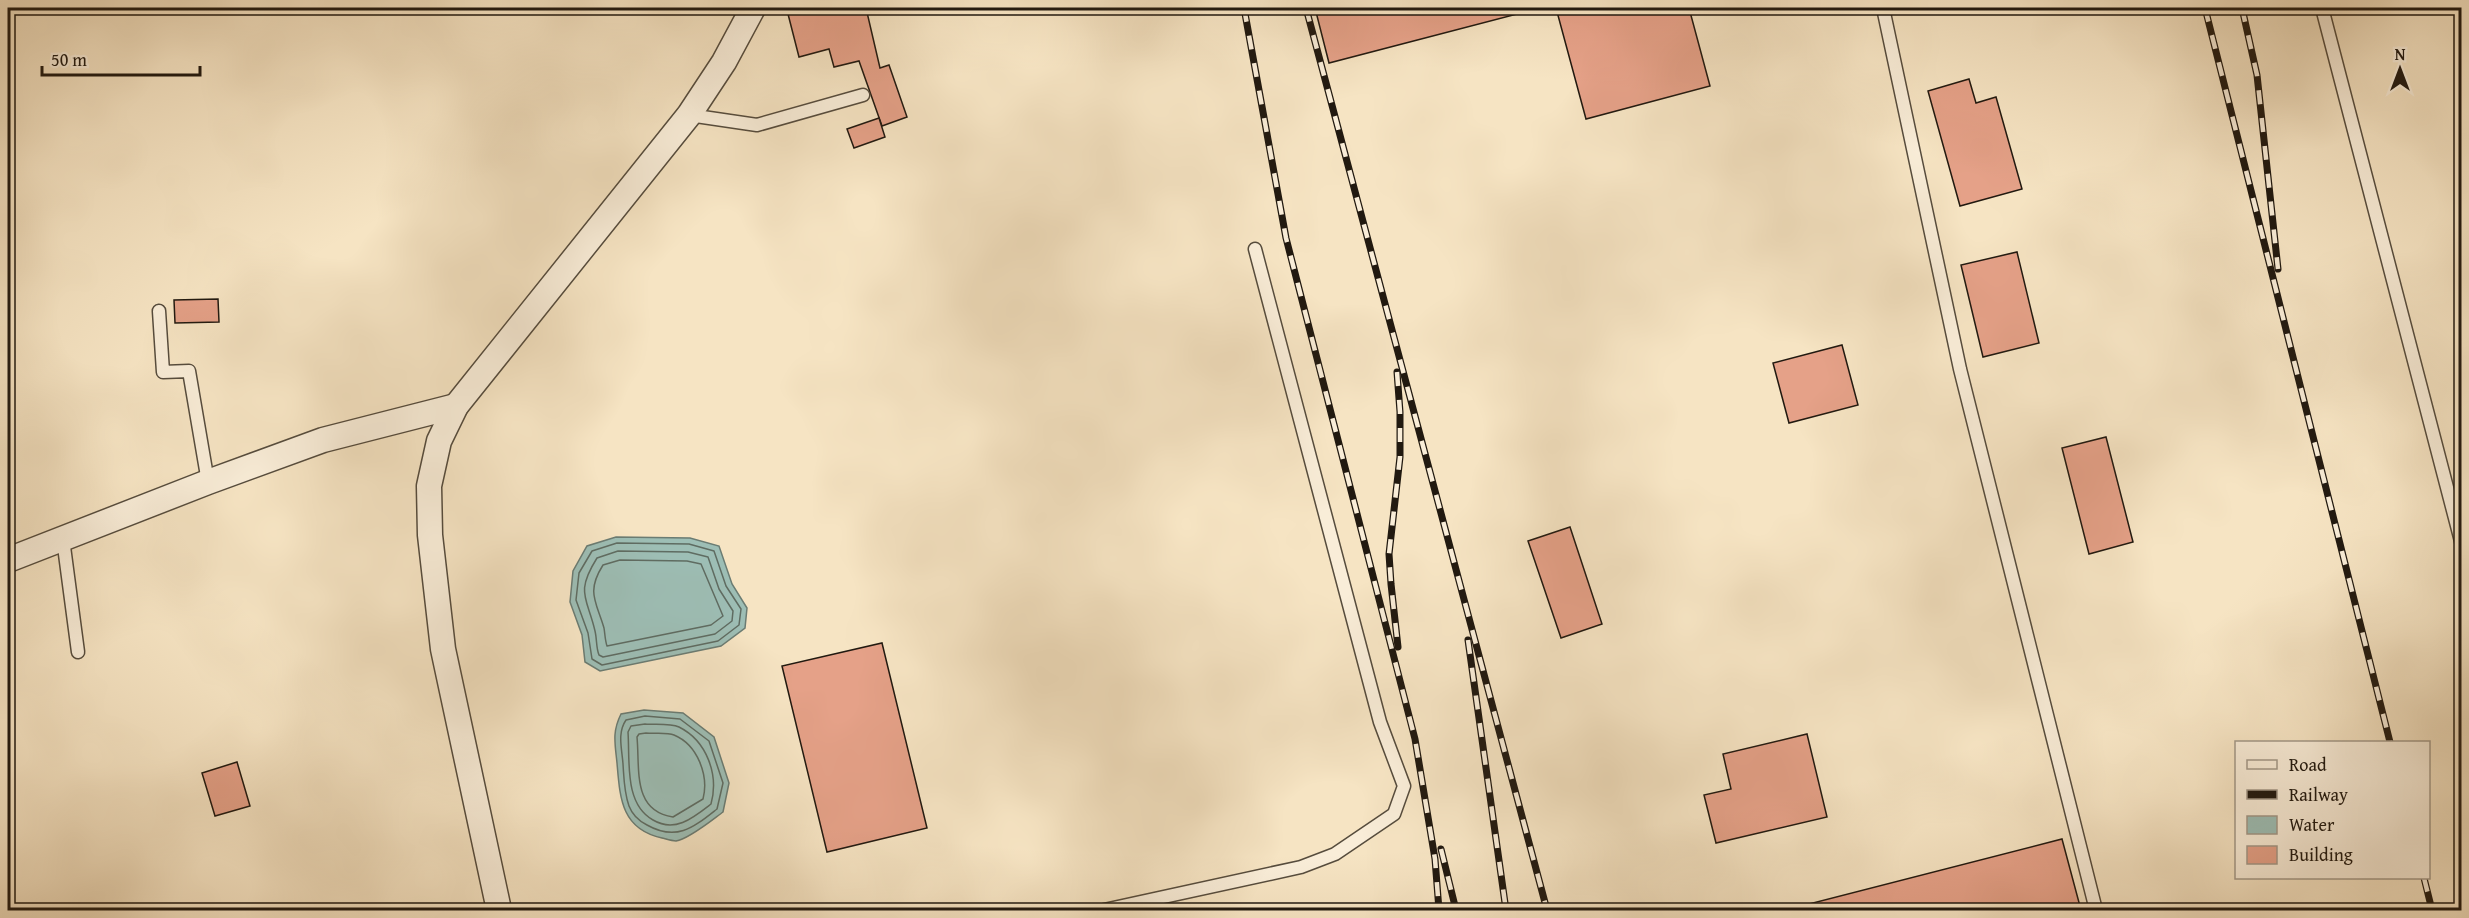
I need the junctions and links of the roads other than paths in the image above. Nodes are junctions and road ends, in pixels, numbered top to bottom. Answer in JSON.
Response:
{"nodes":[{"id":1,"x":753,"y":8,"type":"edge"},
{"id":2,"x":1883,"y":8,"type":"edge"},
{"id":3,"x":2322,"y":8,"type":"edge"},
{"id":4,"x":863,"y":95,"type":"dead end"},
{"id":5,"x":689,"y":115,"type":"junction"},
{"id":6,"x":1255,"y":249,"type":"dead end"},
{"id":7,"x":159,"y":311,"type":"dead end"},
{"id":8,"x":456,"y":406,"type":"junction"},
{"id":9,"x":208,"y":482,"type":"junction"},
{"id":10,"x":63,"y":539,"type":"junction"},
{"id":11,"x":2462,"y":545,"type":"edge"},
{"id":12,"x":8,"y":560,"type":"edge"},
{"id":13,"x":78,"y":652,"type":"dead end"},
{"id":14,"x":499,"y":910,"type":"edge"},
{"id":15,"x":1104,"y":910,"type":"edge"},
{"id":16,"x":2096,"y":910,"type":"edge"}],
"edges":[{"from":1,"to":5,"type":"street"},
{"from":2,"to":16,"type":"lane"},
{"from":3,"to":11,"type":"lane"},
{"from":4,"to":5,"type":"lane"},
{"from":5,"to":8,"type":"street"},
{"from":6,"to":15,"type":"lane"},
{"from":7,"to":9,"type":"lane"},
{"from":8,"to":9,"type":"street"},
{"from":8,"to":14,"type":"street"},
{"from":9,"to":10,"type":"street"},
{"from":10,"to":12,"type":"street"},
{"from":10,"to":13,"type":"lane"}]}
